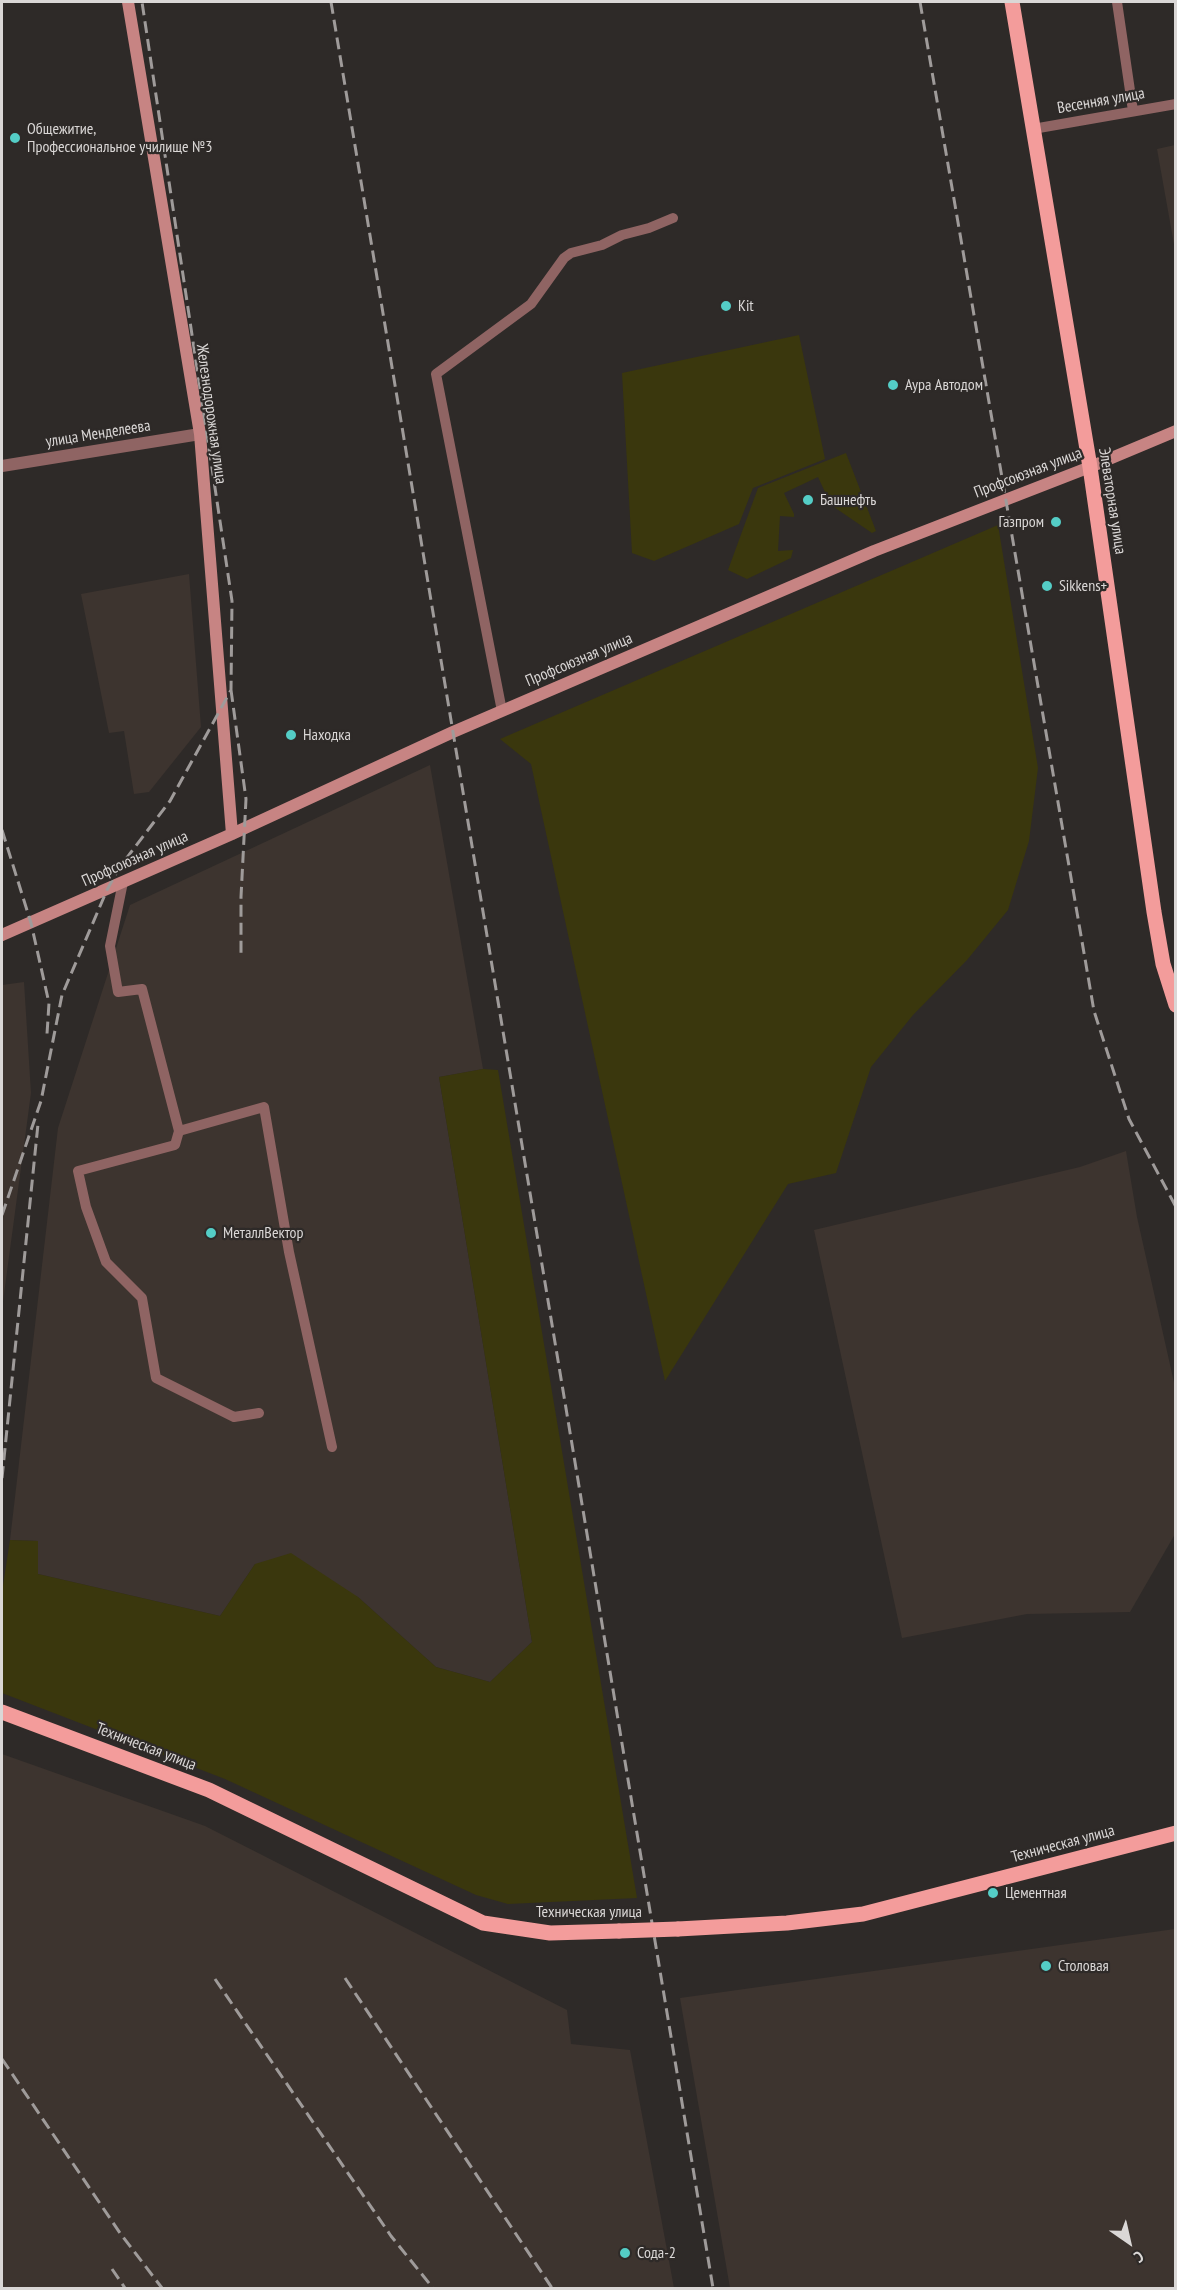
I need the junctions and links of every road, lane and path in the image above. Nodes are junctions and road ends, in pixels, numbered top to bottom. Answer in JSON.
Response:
{"nodes":[{"id":1,"x":128,"y":2,"type":"edge"},
{"id":2,"x":1012,"y":2,"type":"edge"},
{"id":3,"x":1117,"y":2,"type":"edge"},
{"id":4,"x":1176,"y":104,"type":"edge"},
{"id":5,"x":1133,"y":111,"type":"junction"},
{"id":6,"x":1033,"y":129,"type":"junction"},
{"id":7,"x":673,"y":218,"type":"dead end"},
{"id":8,"x":1176,"y":431,"type":"edge"},
{"id":9,"x":200,"y":434,"type":"junction"},
{"id":10,"x":2,"y":466,"type":"edge"},
{"id":11,"x":1090,"y":467,"type":"junction"},
{"id":12,"x":502,"y":711,"type":"junction"},
{"id":13,"x":232,"y":834,"type":"junction"},
{"id":14,"x":123,"y":882,"type":"junction"},
{"id":15,"x":2,"y":935,"type":"edge"},
{"id":16,"x":1176,"y":1005,"type":"edge"},
{"id":17,"x":179,"y":1131,"type":"junction"},
{"id":18,"x":259,"y":1413,"type":"dead end"},
{"id":19,"x":332,"y":1448,"type":"dead end"},
{"id":20,"x":2,"y":1712,"type":"edge"},
{"id":21,"x":1176,"y":1833,"type":"edge"}],
"edges":[{"from":1,"to":9,"type":"main road","name":"Железнодорожная улица"},
{"from":2,"to":6,"type":"main road","name":"Элеваторная улица"},
{"from":3,"to":5,"type":"street"},
{"from":4,"to":5,"type":"street","name":"Весенняя улица"},
{"from":5,"to":6,"type":"street","name":"Весенняя улица"},
{"from":6,"to":11,"type":"main road","name":"Элеваторная улица"},
{"from":7,"to":12,"type":"street"},
{"from":8,"to":11,"type":"main road","name":"Профсоюзная улица"},
{"from":9,"to":10,"type":"street","name":"улица Менделеева"},
{"from":9,"to":13,"type":"main road","name":"Железнодорожная улица"},
{"from":11,"to":12,"type":"main road","name":"Профсоюзная улица"},
{"from":11,"to":16,"type":"main road","name":"Элеваторная улица"},
{"from":12,"to":13,"type":"main road","name":"Профсоюзная улица"},
{"from":13,"to":14,"type":"main road","name":"Профсоюзная улица"},
{"from":14,"to":15,"type":"main road","name":"Профсоюзная улица"},
{"from":14,"to":17,"type":"street"},
{"from":17,"to":18,"type":"street"},
{"from":17,"to":19,"type":"street"},
{"from":20,"to":21,"type":"main road","name":"Техническая улица","bridge":true}]}
